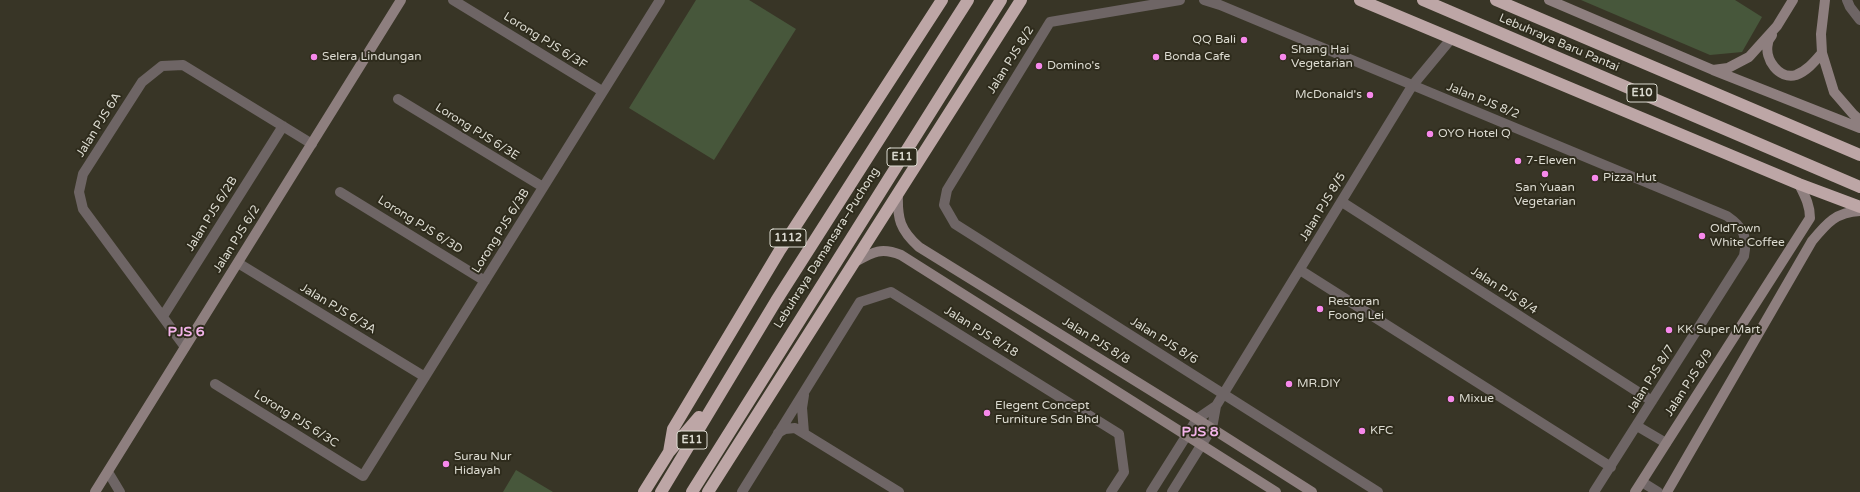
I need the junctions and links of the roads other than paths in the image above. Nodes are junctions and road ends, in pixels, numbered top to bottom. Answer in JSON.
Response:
{"nodes":[{"id":1,"x":401,"y":0,"type":"edge"},
{"id":2,"x":453,"y":0,"type":"edge"},
{"id":3,"x":660,"y":0,"type":"edge"},
{"id":4,"x":942,"y":0,"type":"edge"},
{"id":5,"x":968,"y":0,"type":"edge"},
{"id":6,"x":1001,"y":0,"type":"edge"},
{"id":7,"x":1021,"y":0,"type":"edge"},
{"id":8,"x":1180,"y":0,"type":"edge"},
{"id":9,"x":1204,"y":0,"type":"edge"},
{"id":10,"x":1360,"y":0,"type":"edge"},
{"id":11,"x":1423,"y":0,"type":"edge"},
{"id":12,"x":1496,"y":0,"type":"edge"},
{"id":13,"x":1549,"y":0,"type":"edge"},
{"id":14,"x":1793,"y":0,"type":"edge"},
{"id":15,"x":1825,"y":0,"type":"edge"},
{"id":16,"x":1848,"y":0,"type":"edge"},
{"id":17,"x":1860,"y":20,"type":"edge"},
{"id":18,"x":1777,"y":26,"type":"junction"},
{"id":19,"x":1451,"y":39,"type":"junction"},
{"id":20,"x":1822,"y":53,"type":"junction"},
{"id":21,"x":1713,"y":70,"type":"junction"},
{"id":22,"x":1412,"y":86,"type":"junction"},
{"id":23,"x":602,"y":91,"type":"junction"},
{"id":24,"x":398,"y":99,"type":"dead end"},
{"id":25,"x":1860,"y":120,"type":"edge"},
{"id":26,"x":283,"y":126,"type":"junction"},
{"id":27,"x":1860,"y":128,"type":"edge"},
{"id":28,"x":312,"y":144,"type":"junction"},
{"id":29,"x":1860,"y":155,"type":"edge"},
{"id":30,"x":1799,"y":184,"type":"junction"},
{"id":31,"x":543,"y":187,"type":"junction"},
{"id":32,"x":1860,"y":187,"type":"edge"},
{"id":33,"x":340,"y":192,"type":"dead end"},
{"id":34,"x":898,"y":192,"type":"junction"},
{"id":35,"x":1342,"y":202,"type":"junction"},
{"id":36,"x":944,"y":205,"type":"joint"},
{"id":37,"x":1860,"y":207,"type":"edge"},
{"id":38,"x":1860,"y":211,"type":"edge"},
{"id":39,"x":1744,"y":236,"type":"joint"},
{"id":40,"x":854,"y":262,"type":"junction"},
{"id":41,"x":238,"y":263,"type":"junction"},
{"id":42,"x":1300,"y":270,"type":"junction"},
{"id":43,"x":485,"y":281,"type":"junction"},
{"id":44,"x":163,"y":316,"type":"junction"},
{"id":45,"x":185,"y":347,"type":"junction"},
{"id":46,"x":425,"y":378,"type":"junction"},
{"id":47,"x":215,"y":384,"type":"dead end"},
{"id":48,"x":722,"y":388,"type":"junction"},
{"id":49,"x":806,"y":389,"type":"junction"},
{"id":50,"x":1224,"y":394,"type":"junction"},
{"id":51,"x":1652,"y":401,"type":"junction"},
{"id":52,"x":1216,"y":406,"type":"junction"},
{"id":53,"x":1197,"y":419,"type":"junction"},
{"id":54,"x":1637,"y":426,"type":"junction"},
{"id":55,"x":1212,"y":428,"type":"junction"},
{"id":56,"x":778,"y":433,"type":"junction"},
{"id":57,"x":804,"y":433,"type":"junction"},
{"id":58,"x":1187,"y":435,"type":"junction"},
{"id":59,"x":1666,"y":443,"type":"junction"},
{"id":60,"x":1201,"y":444,"type":"junction"},
{"id":61,"x":669,"y":452,"type":"junction"},
{"id":62,"x":1611,"y":467,"type":"junction"},
{"id":63,"x":108,"y":472,"type":"junction"},
{"id":64,"x":363,"y":476,"type":"joint"},
{"id":65,"x":1642,"y":482,"type":"junction"},
{"id":66,"x":95,"y":492,"type":"edge"},
{"id":67,"x":120,"y":492,"type":"edge"},
{"id":68,"x":644,"y":492,"type":"edge"},
{"id":69,"x":661,"y":492,"type":"edge"},
{"id":70,"x":692,"y":492,"type":"edge"},
{"id":71,"x":708,"y":492,"type":"edge"},
{"id":72,"x":742,"y":492,"type":"edge"},
{"id":73,"x":899,"y":492,"type":"edge"},
{"id":74,"x":1111,"y":492,"type":"edge"},
{"id":75,"x":1151,"y":492,"type":"edge"},
{"id":76,"x":1172,"y":492,"type":"edge"},
{"id":77,"x":1276,"y":492,"type":"edge"},
{"id":78,"x":1312,"y":492,"type":"edge"},
{"id":79,"x":1378,"y":492,"type":"edge"},
{"id":80,"x":1594,"y":492,"type":"edge"},
{"id":81,"x":1635,"y":492,"type":"edge"},
{"id":82,"x":1658,"y":492,"type":"edge"},
{"id":83,"x":1667,"y":492,"type":"edge"}],
"edges":[{"from":1,"to":28,"type":"street","name":"Jalan PJS 6/2"},
{"from":2,"to":23,"type":"street","name":"Lorong PJS 6/3F"},
{"from":3,"to":23,"type":"street","name":"Lorong PJS 6/3B"},
{"from":4,"to":61,"type":"highway","number":"1112"},
{"from":5,"to":48,"type":"highway","name":"Lebuhraya Damansara–Puchong","number":"E11"},
{"from":6,"to":70,"type":"highway","name":"Lebuhraya Damansara–Puchong","number":"E11"},
{"from":7,"to":34,"type":"highway"},
{"from":8,"to":36,"type":"street","name":"Jalan PJS 8/2"},
{"from":9,"to":22,"type":"street","name":"Jalan PJS 8/2"},
{"from":10,"to":19,"type":"highway"},
{"from":11,"to":32,"type":"highway","name":"Lebuhraya Baru Pantai","number":"E10"},
{"from":12,"to":29,"type":"highway","name":"Lebuhraya Baru Pantai","number":"E10"},
{"from":13,"to":21,"type":"street"},
{"from":14,"to":18,"type":"street"},
{"from":15,"to":20,"type":"street"},
{"from":16,"to":17,"type":"street"},
{"from":18,"to":20,"type":"street"},
{"from":18,"to":21,"type":"street"},
{"from":19,"to":22,"type":"street","name":"Jalan PJS 8/5"},
{"from":19,"to":30,"type":"highway"},
{"from":20,"to":25,"type":"street"},
{"from":21,"to":27,"type":"street"},
{"from":22,"to":35,"type":"street","name":"Jalan PJS 8/5"},
{"from":22,"to":39,"type":"street","name":"Jalan PJS 8/2"},
{"from":23,"to":31,"type":"street","name":"Lorong PJS 6/3B"},
{"from":24,"to":31,"type":"street","name":"Lorong PJS 6/3E"},
{"from":26,"to":28,"type":"street","name":"Jalan PJS 6A"},
{"from":26,"to":44,"type":"street","name":"Jalan PJS 6/2B"},
{"from":26,"to":44,"type":"street","name":"Jalan PJS 6A"},
{"from":28,"to":41,"type":"street","name":"Jalan PJS 6/2"},
{"from":30,"to":37,"type":"highway"},
{"from":30,"to":59,"type":"street","name":"Jalan PJS 8/9"},
{"from":31,"to":43,"type":"street","name":"Lorong PJS 6/3B"},
{"from":33,"to":43,"type":"street","name":"Lorong PJS 6/3D"},
{"from":34,"to":40,"type":"highway"},
{"from":34,"to":53,"type":"street","name":"Jalan PJS 8/8"},
{"from":35,"to":42,"type":"street","name":"Jalan PJS 8/5"},
{"from":35,"to":51,"type":"street","name":"Jalan PJS 8/4"},
{"from":36,"to":50,"type":"street","name":"Jalan PJS 8/6"},
{"from":38,"to":83,"type":"street"},
{"from":39,"to":51,"type":"street","name":"Jalan PJS 8/7"},
{"from":40,"to":58,"type":"street"},
{"from":40,"to":71,"type":"highway"},
{"from":41,"to":45,"type":"street","name":"Jalan PJS 6/2"},
{"from":41,"to":46,"type":"street","name":"Jalan PJS 6/3A"},
{"from":42,"to":50,"type":"street","name":"Jalan PJS 8/5"},
{"from":42,"to":62,"type":"street"},
{"from":43,"to":46,"type":"street","name":"Lorong PJS 6/3B"},
{"from":44,"to":45,"type":"street","name":"Jalan PJS 6A"},
{"from":45,"to":63,"type":"street","name":"Jalan PJS 6/2"},
{"from":46,"to":64,"type":"street","name":"Lorong PJS 6/3B"},
{"from":47,"to":64,"type":"street","name":"Lorong PJS 6/3C"},
{"from":48,"to":61,"type":"highway"},
{"from":48,"to":69,"type":"highway","name":"Lebuhraya Damansara–Puchong","number":"E11"},
{"from":49,"to":56,"type":"street","name":"Jalan PJS 8/18"},
{"from":49,"to":57,"type":"street","name":"Jalan PJS 8/18"},
{"from":49,"to":74,"type":"street","name":"Jalan PJS 8/18"},
{"from":50,"to":52,"type":"street","name":"Jalan PJS 8/5"},
{"from":50,"to":79,"type":"street","name":"Jalan PJS 8/6"},
{"from":51,"to":54,"type":"street","name":"Jalan PJS 8/7"},
{"from":52,"to":53,"type":"street"},
{"from":52,"to":55,"type":"street"},
{"from":53,"to":55,"type":"street","name":"Jalan PJS 8/8"},
{"from":53,"to":58,"type":"street"},
{"from":54,"to":59,"type":"street"},
{"from":54,"to":62,"type":"street","name":"Jalan PJS 8/7"},
{"from":55,"to":60,"type":"street"},
{"from":55,"to":78,"type":"street","name":"Jalan PJS 8/8"},
{"from":56,"to":57,"type":"street"},
{"from":56,"to":72,"type":"street","name":"Jalan PJS 8/18"},
{"from":57,"to":73,"type":"street"},
{"from":58,"to":60,"type":"street"},
{"from":58,"to":75,"type":"street"},
{"from":59,"to":65,"type":"street","name":"Jalan PJS 8/9"},
{"from":60,"to":76,"type":"street"},
{"from":60,"to":77,"type":"street"},
{"from":61,"to":68,"type":"highway"},
{"from":62,"to":80,"type":"street","name":"Jalan PJS 8/7"},
{"from":63,"to":66,"type":"street","name":"Jalan PJS 6/2"},
{"from":63,"to":67,"type":"street"},
{"from":65,"to":81,"type":"street","name":"Jalan PJS 8/9"},
{"from":65,"to":82,"type":"street"}]}
